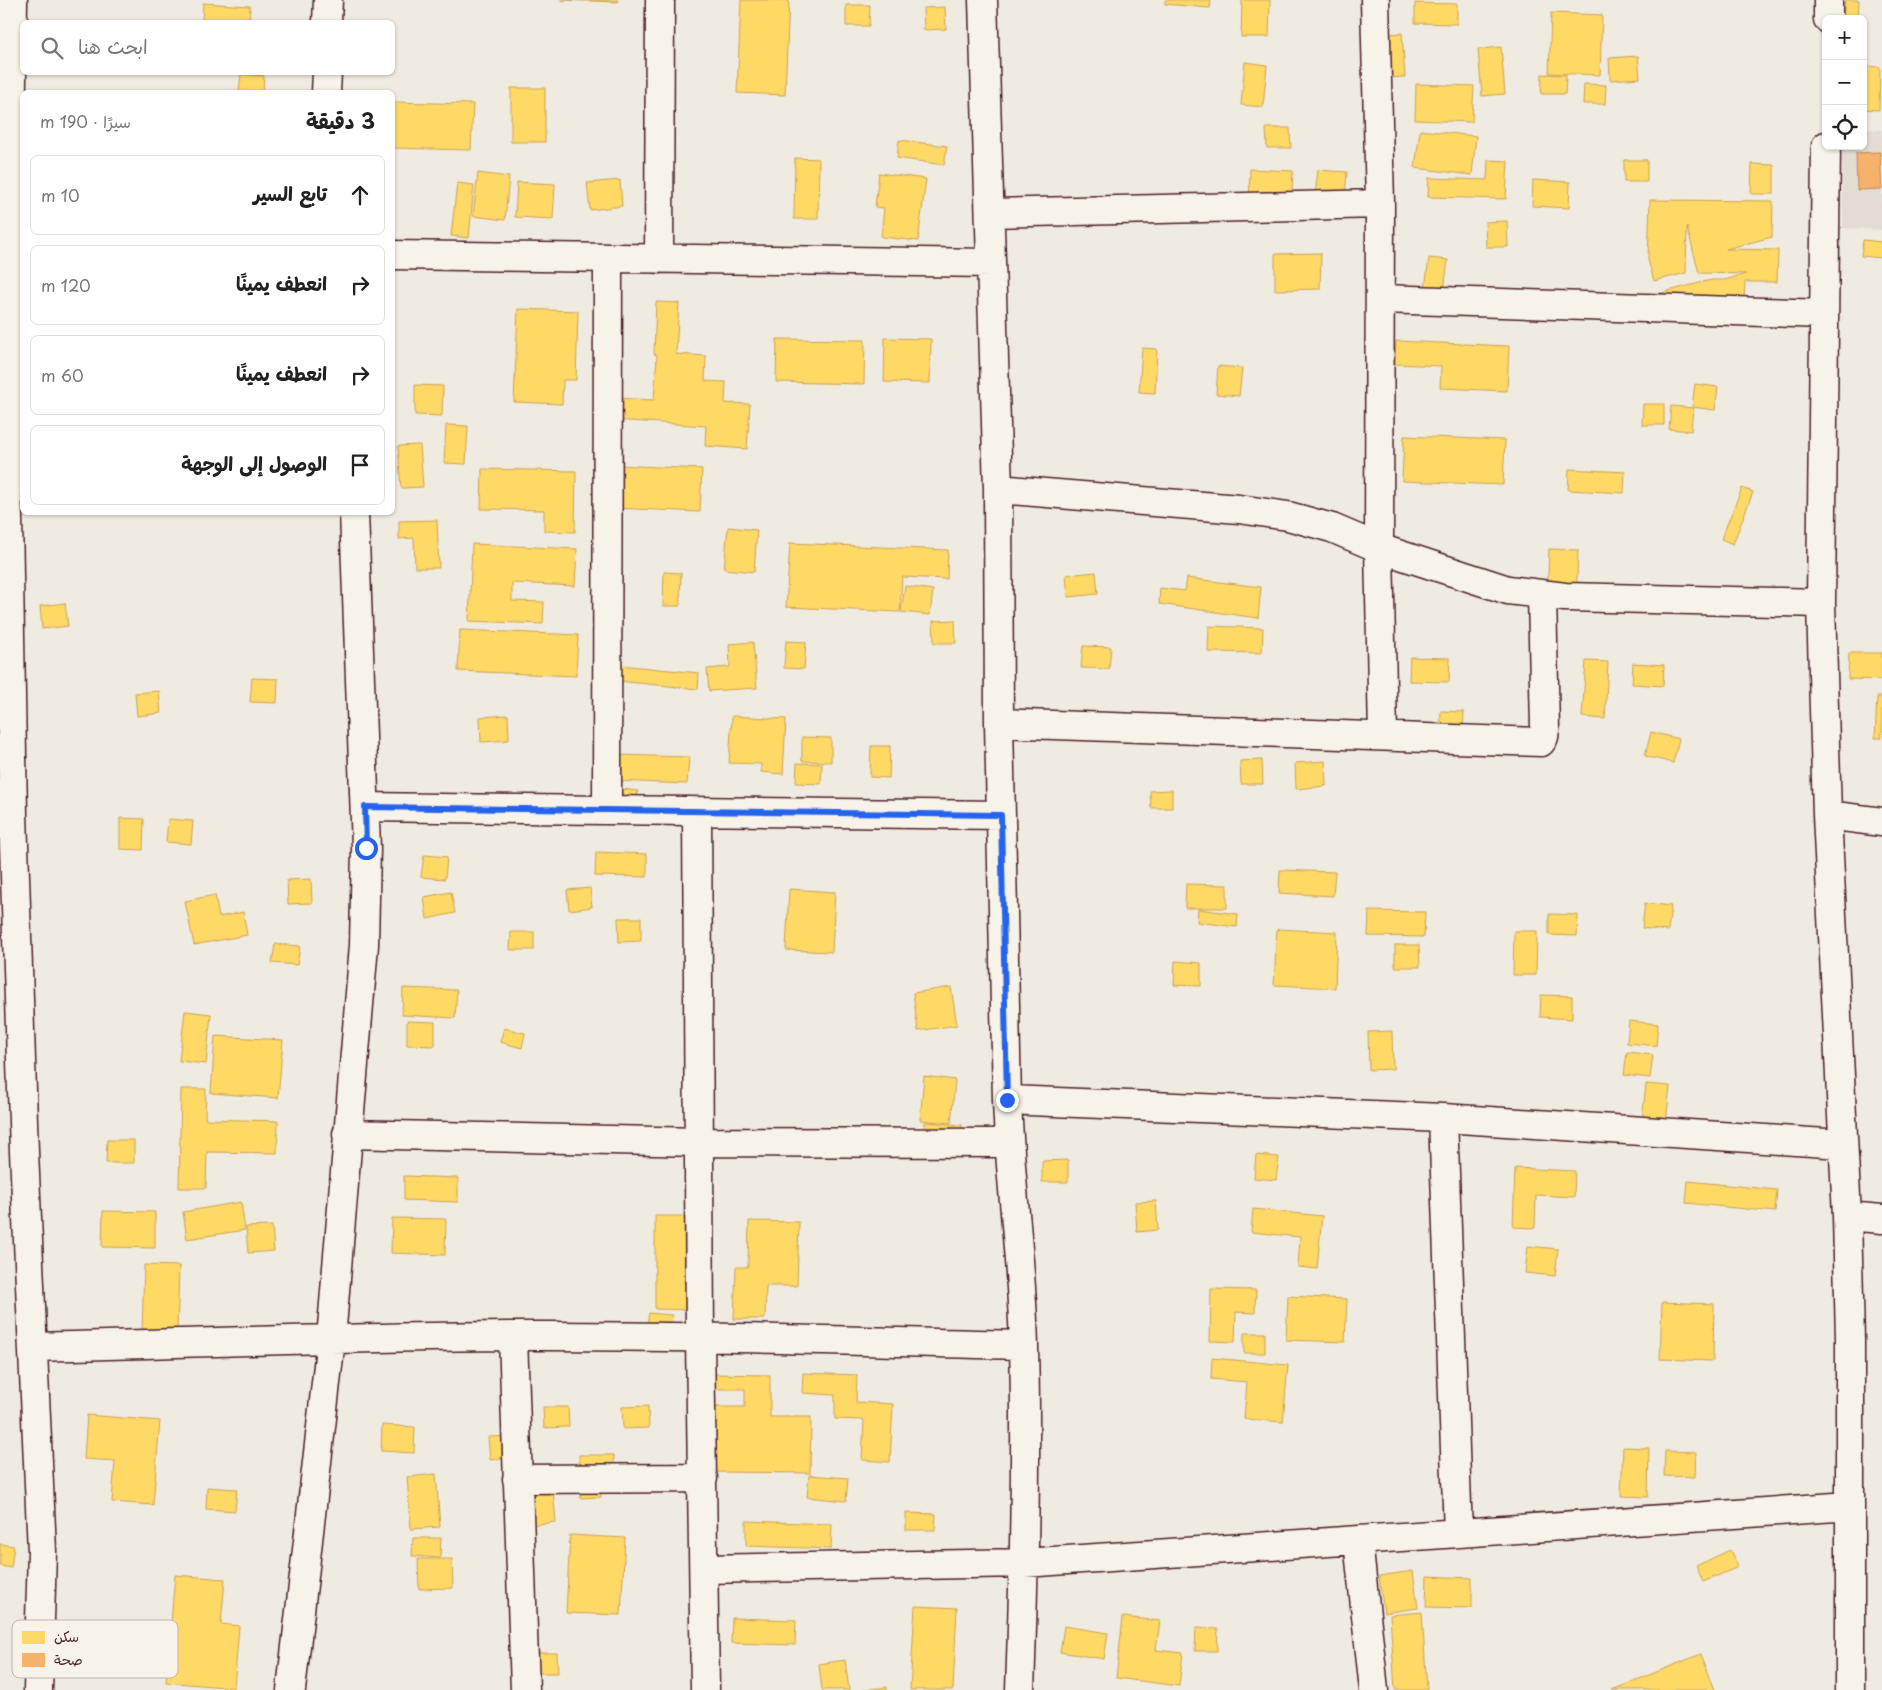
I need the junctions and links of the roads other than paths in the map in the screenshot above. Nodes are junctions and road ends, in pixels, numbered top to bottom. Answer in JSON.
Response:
{"nodes":[{"id":1,"x":13,"y":0,"type":"edge"},
{"id":2,"x":328,"y":0,"type":"edge"},
{"id":3,"x":660,"y":0,"type":"edge"},
{"id":4,"x":984,"y":0,"type":"edge"},
{"id":5,"x":1374,"y":0,"type":"edge"},
{"id":6,"x":1828,"y":0,"type":"edge"},
{"id":7,"x":1828,"y":15,"type":"edge"},
{"id":8,"x":327,"y":20,"type":"edge"},
{"id":9,"x":327,"y":75,"type":"edge"},
{"id":10,"x":326,"y":90,"type":"edge"},
{"id":11,"x":1826,"y":150,"type":"edge"},
{"id":12,"x":1380,"y":204,"type":"junction"},
{"id":13,"x":990,"y":213,"type":"junction"},
{"id":14,"x":395,"y":255,"type":"edge"},
{"id":15,"x":16,"y":257,"type":"edge"},
{"id":16,"x":608,"y":259,"type":"junction"},
{"id":17,"x":659,"y":259,"type":"junction"},
{"id":18,"x":991,"y":263,"type":"junction"},
{"id":19,"x":1381,"y":299,"type":"junction"},
{"id":20,"x":1824,"y":314,"type":"junction"},
{"id":21,"x":3,"y":457,"type":"edge"},
{"id":22,"x":998,"y":489,"type":"junction"},
{"id":23,"x":354,"y":515,"type":"edge"},
{"id":24,"x":1379,"y":548,"type":"junction"},
{"id":25,"x":1542,"y":595,"type":"junction"},
{"id":26,"x":1821,"y":604,"type":"junction"},
{"id":27,"x":999,"y":723,"type":"junction"},
{"id":28,"x":1383,"y":736,"type":"junction"},
{"id":29,"x":365,"y":807,"type":"junction"},
{"id":30,"x":606,"y":810,"type":"junction"},
{"id":31,"x":697,"y":812,"type":"junction"},
{"id":32,"x":1001,"y":815,"type":"junction"},
{"id":33,"x":1827,"y":815,"type":"junction"},
{"id":34,"x":1882,"y":822,"type":"edge"},
{"id":35,"x":8,"y":892,"type":"edge"},
{"id":36,"x":1007,"y":1100,"type":"junction"},
{"id":37,"x":1443,"y":1118,"type":"junction"},
{"id":38,"x":347,"y":1134,"type":"junction"},
{"id":39,"x":699,"y":1142,"type":"junction"},
{"id":40,"x":1009,"y":1143,"type":"junction"},
{"id":41,"x":1842,"y":1144,"type":"junction"},
{"id":42,"x":1846,"y":1216,"type":"junction"},
{"id":43,"x":1882,"y":1219,"type":"edge"},
{"id":44,"x":513,"y":1336,"type":"junction"},
{"id":45,"x":700,"y":1338,"type":"junction"},
{"id":46,"x":331,"y":1339,"type":"junction"},
{"id":47,"x":1024,"y":1345,"type":"junction"},
{"id":48,"x":33,"y":1347,"type":"junction"},
{"id":49,"x":703,"y":1478,"type":"junction"},
{"id":50,"x":517,"y":1479,"type":"junction"},
{"id":51,"x":1850,"y":1506,"type":"junction"},
{"id":52,"x":1458,"y":1533,"type":"junction"},
{"id":53,"x":1358,"y":1541,"type":"junction"},
{"id":54,"x":1024,"y":1563,"type":"junction"},
{"id":55,"x":704,"y":1570,"type":"junction"},
{"id":56,"x":40,"y":1620,"type":"edge"},
{"id":57,"x":291,"y":1690,"type":"edge"},
{"id":58,"x":525,"y":1690,"type":"edge"},
{"id":59,"x":705,"y":1690,"type":"edge"},
{"id":60,"x":1020,"y":1690,"type":"edge"},
{"id":61,"x":1374,"y":1690,"type":"edge"},
{"id":62,"x":1850,"y":1690,"type":"edge"}],
"edges":[{"from":1,"to":15,"type":"street"},
{"from":2,"to":8,"type":"street"},
{"from":3,"to":17,"type":"street"},
{"from":4,"to":13,"type":"street"},
{"from":5,"to":12,"type":"street"},
{"from":6,"to":7,"type":"street"},
{"from":9,"to":10,"type":"street"},
{"from":11,"to":20,"type":"street"},
{"from":12,"to":13,"type":"street"},
{"from":12,"to":19,"type":"street"},
{"from":13,"to":18,"type":"street"},
{"from":14,"to":16,"type":"street"},
{"from":15,"to":21,"type":"street"},
{"from":16,"to":17,"type":"street"},
{"from":16,"to":30,"type":"street"},
{"from":17,"to":18,"type":"street"},
{"from":18,"to":22,"type":"street"},
{"from":19,"to":20,"type":"street"},
{"from":19,"to":24,"type":"street"},
{"from":20,"to":26,"type":"street"},
{"from":21,"to":35,"type":"street"},
{"from":22,"to":24,"type":"street"},
{"from":22,"to":27,"type":"street"},
{"from":23,"to":29,"type":"street"},
{"from":24,"to":25,"type":"street"},
{"from":24,"to":28,"type":"street"},
{"from":25,"to":26,"type":"street"},
{"from":25,"to":28,"type":"street"},
{"from":26,"to":33,"type":"street"},
{"from":27,"to":28,"type":"street"},
{"from":27,"to":32,"type":"street"},
{"from":29,"to":30,"type":"street"},
{"from":29,"to":38,"type":"street"},
{"from":30,"to":31,"type":"street"},
{"from":31,"to":32,"type":"street"},
{"from":31,"to":39,"type":"street"},
{"from":32,"to":36,"type":"street"},
{"from":33,"to":34,"type":"street"},
{"from":33,"to":41,"type":"street"},
{"from":35,"to":48,"type":"street"},
{"from":36,"to":37,"type":"street"},
{"from":36,"to":40,"type":"street"},
{"from":37,"to":41,"type":"street"},
{"from":37,"to":52,"type":"street"},
{"from":38,"to":39,"type":"street"},
{"from":38,"to":46,"type":"street"},
{"from":39,"to":40,"type":"street"},
{"from":39,"to":45,"type":"street"},
{"from":40,"to":47,"type":"street"},
{"from":41,"to":42,"type":"street"},
{"from":42,"to":43,"type":"street"},
{"from":42,"to":51,"type":"street"},
{"from":44,"to":45,"type":"street"},
{"from":44,"to":46,"type":"street"},
{"from":44,"to":50,"type":"street"},
{"from":45,"to":47,"type":"street"},
{"from":45,"to":49,"type":"street"},
{"from":46,"to":48,"type":"street"},
{"from":46,"to":57,"type":"street"},
{"from":47,"to":54,"type":"street"},
{"from":48,"to":56,"type":"street"},
{"from":49,"to":50,"type":"street"},
{"from":49,"to":55,"type":"street"},
{"from":50,"to":58,"type":"street"},
{"from":51,"to":52,"type":"street"},
{"from":51,"to":62,"type":"street"},
{"from":52,"to":53,"type":"street"},
{"from":53,"to":54,"type":"street"},
{"from":53,"to":61,"type":"street"},
{"from":54,"to":55,"type":"street"},
{"from":54,"to":60,"type":"street"},
{"from":55,"to":59,"type":"street"}]}
